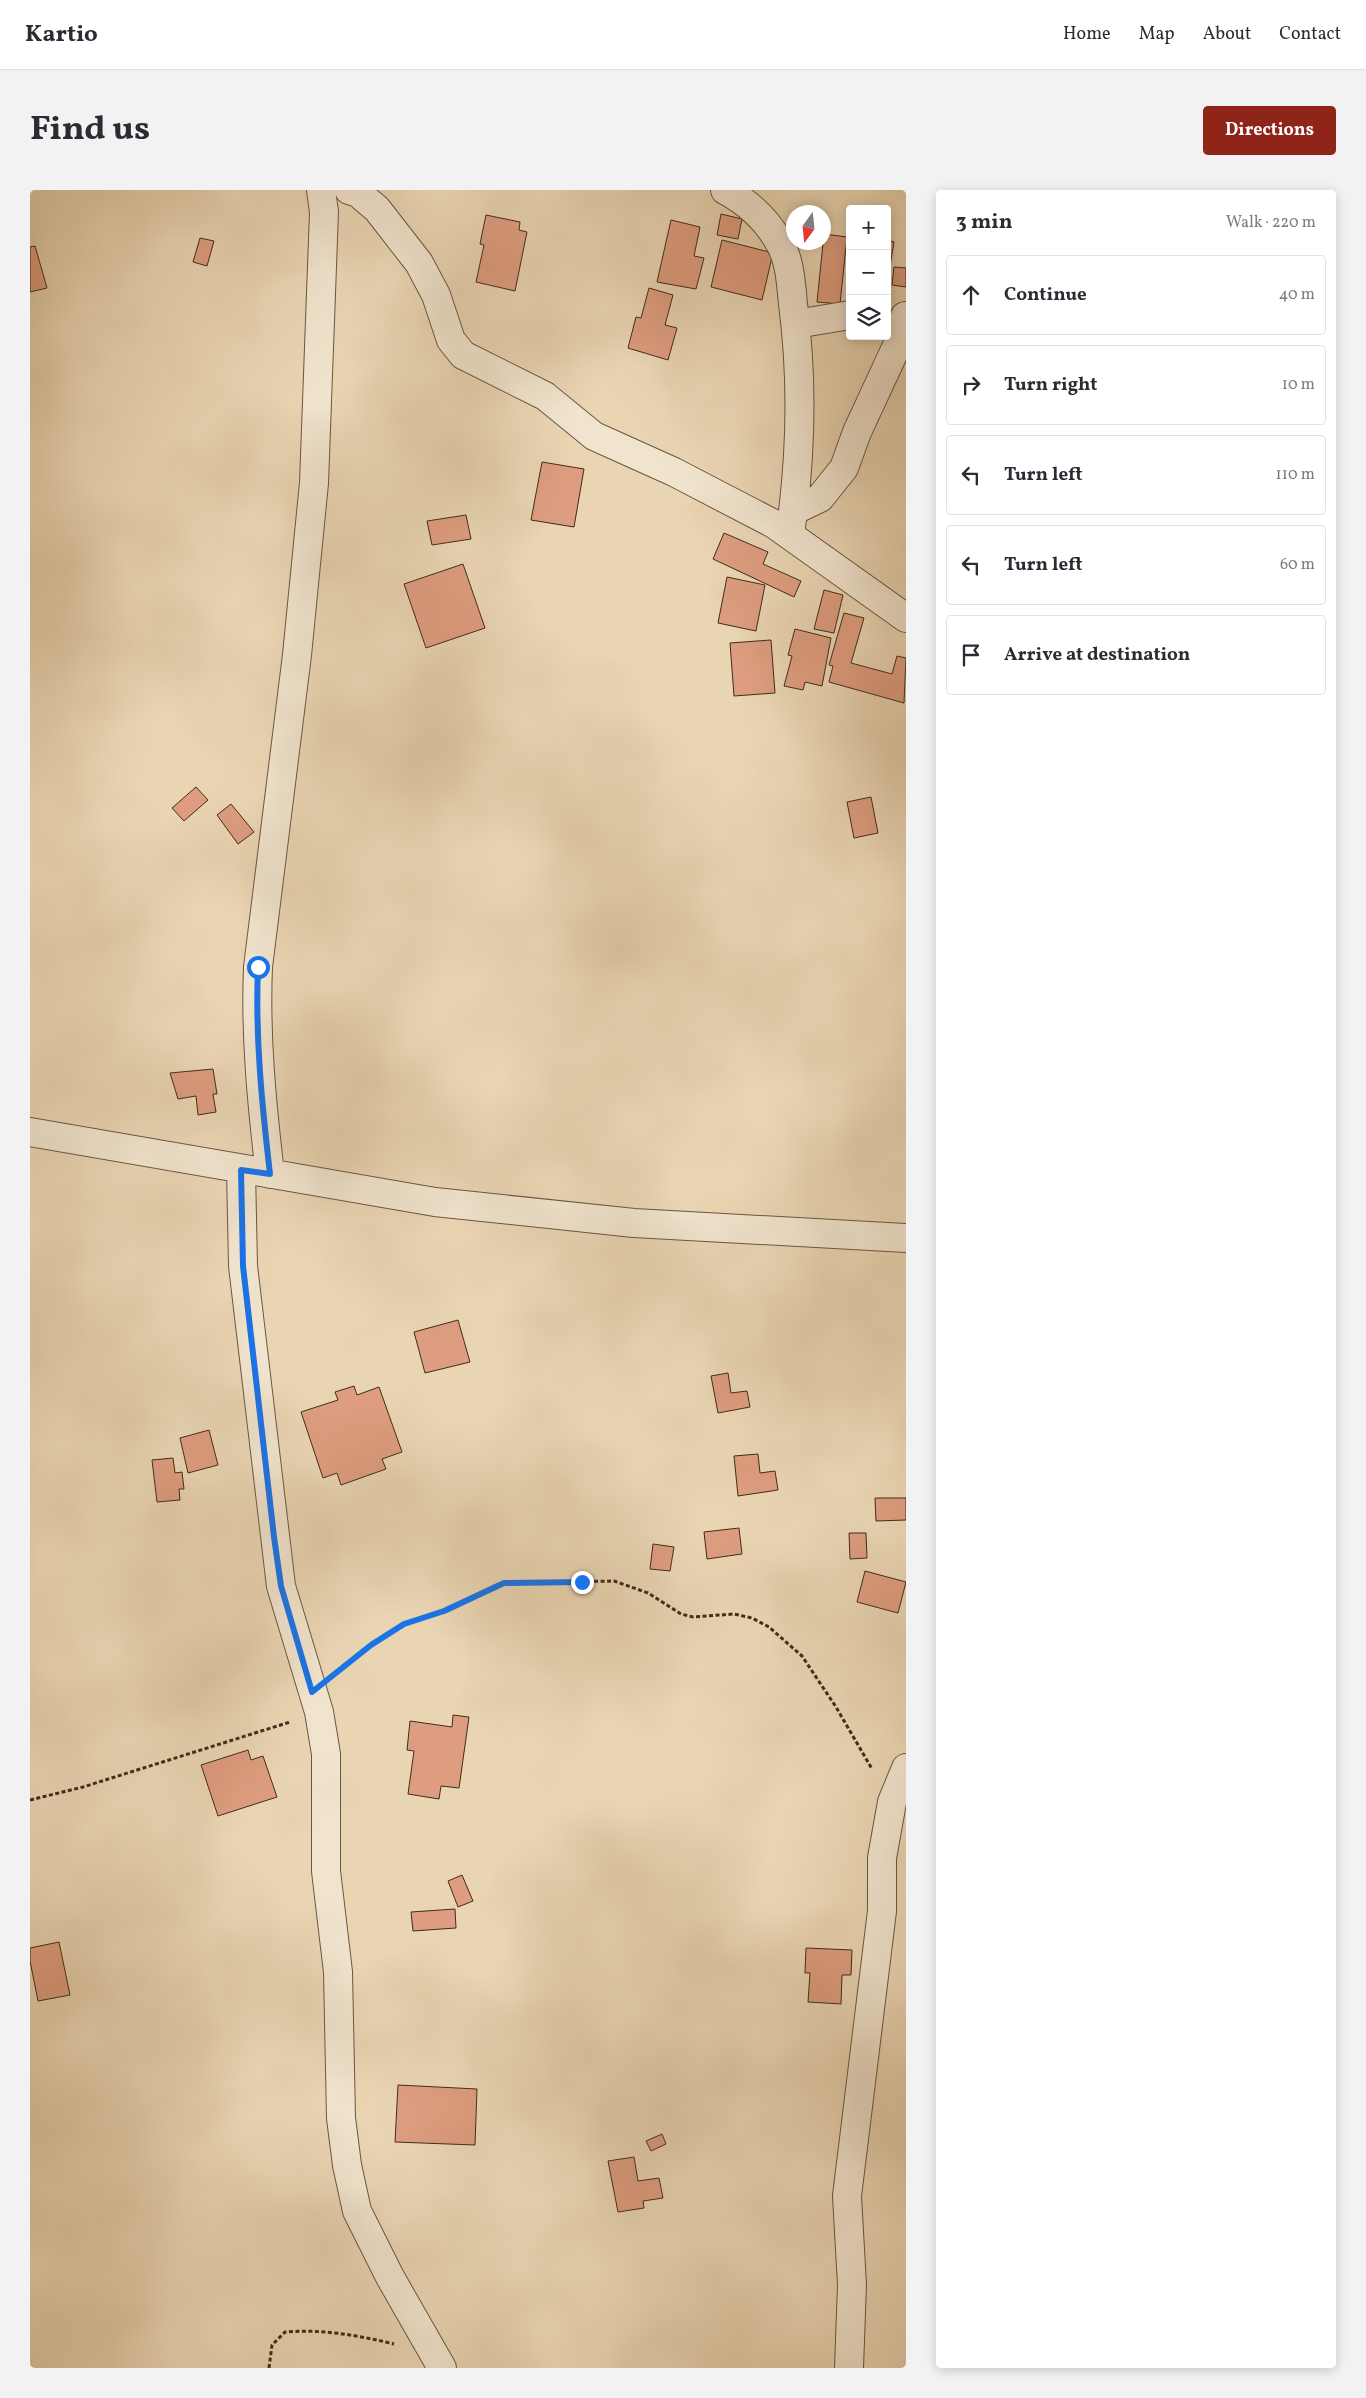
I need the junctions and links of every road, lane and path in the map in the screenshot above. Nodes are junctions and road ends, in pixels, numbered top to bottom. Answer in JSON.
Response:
{"nodes":[{"id":1,"x":321,"y":190,"type":"edge"},
{"id":2,"x":349,"y":190,"type":"edge"},
{"id":3,"x":725,"y":190,"type":"edge"},
{"id":4,"x":846,"y":316,"type":"edge"},
{"id":5,"x":899,"y":316,"type":"edge"},
{"id":6,"x":796,"y":324,"type":"junction"},
{"id":7,"x":791,"y":522,"type":"junction"},
{"id":8,"x":906,"y":618,"type":"edge"},
{"id":9,"x":30,"y":1132,"type":"edge"},
{"id":10,"x":241,"y":1170,"type":"junction"},
{"id":11,"x":270,"y":1174,"type":"junction"},
{"id":12,"x":906,"y":1238,"type":"edge"},
{"id":13,"x":316,"y":1702,"type":"junction"},
{"id":14,"x":906,"y":1768,"type":"edge"},
{"id":15,"x":30,"y":1800,"type":"edge"},
{"id":16,"x":892,"y":1802,"type":"junction"},
{"id":17,"x":439,"y":2361,"type":"edge"},
{"id":18,"x":269,"y":2368,"type":"edge"},
{"id":19,"x":849,"y":2368,"type":"edge"}],
"edges":[{"from":1,"to":11,"type":"street"},
{"from":2,"to":7,"type":"street"},
{"from":3,"to":6,"type":"street"},
{"from":4,"to":6,"type":"street"},
{"from":5,"to":7,"type":"street"},
{"from":6,"to":7,"type":"street"},
{"from":7,"to":8,"type":"street"},
{"from":9,"to":10,"type":"street"},
{"from":10,"to":11,"type":"street"},
{"from":10,"to":13,"type":"street"},
{"from":11,"to":12,"type":"street"},
{"from":13,"to":15,"type":"path"},
{"from":13,"to":16,"type":"path"},
{"from":13,"to":17,"type":"street"},
{"from":14,"to":16,"type":"street"},
{"from":16,"to":19,"type":"street"},
{"from":17,"to":18,"type":"path"}]}
